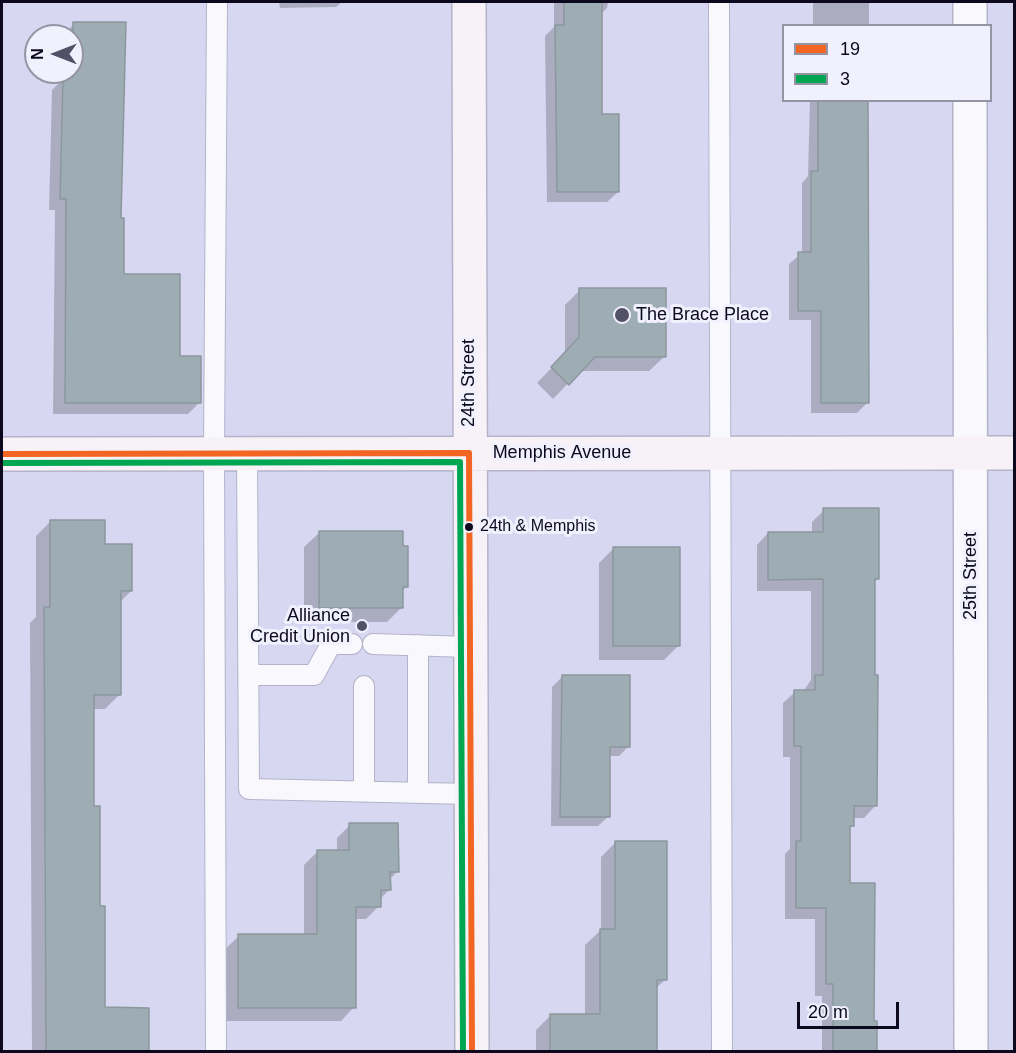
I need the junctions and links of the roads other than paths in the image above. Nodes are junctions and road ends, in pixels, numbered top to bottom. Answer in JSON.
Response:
{"nodes":[{"id":1,"x":217,"y":2,"type":"edge"},
{"id":2,"x":469,"y":2,"type":"edge"},
{"id":3,"x":719,"y":2,"type":"edge"},
{"id":4,"x":970,"y":2,"type":"edge"},
{"id":5,"x":970,"y":24,"type":"edge"},
{"id":6,"x":970,"y":102,"type":"edge"},
{"id":7,"x":214,"y":453,"type":"junction"},
{"id":8,"x":247,"y":453,"type":"junction"},
{"id":9,"x":469,"y":453,"type":"junction"},
{"id":10,"x":721,"y":453,"type":"junction"},
{"id":11,"x":971,"y":453,"type":"junction"},
{"id":12,"x":1014,"y":453,"type":"edge"},
{"id":13,"x":2,"y":454,"type":"edge"},
{"id":14,"x":352,"y":644,"type":"dead end"},
{"id":15,"x":373,"y":644,"type":"dead end"},
{"id":16,"x":418,"y":645,"type":"junction"},
{"id":17,"x":470,"y":646,"type":"junction"},
{"id":18,"x":249,"y":675,"type":"junction"},
{"id":19,"x":364,"y":686,"type":"dead end"},
{"id":20,"x":364,"y":791,"type":"junction"},
{"id":21,"x":418,"y":793,"type":"junction"},
{"id":22,"x":470,"y":794,"type":"junction"},
{"id":23,"x":216,"y":1052,"type":"edge"},
{"id":24,"x":472,"y":1052,"type":"edge"},
{"id":25,"x":722,"y":1052,"type":"edge"},
{"id":26,"x":971,"y":1052,"type":"edge"}],
"edges":[{"from":1,"to":7,"type":"lane"},
{"from":2,"to":9,"type":"street","name":"24th Street"},
{"from":3,"to":10,"type":"lane"},
{"from":4,"to":5,"type":"street"},
{"from":6,"to":11,"type":"street","name":"25th Street"},
{"from":7,"to":8,"type":"street","name":"Memphis Avenue"},
{"from":7,"to":13,"type":"street","name":"Memphis Avenue"},
{"from":7,"to":23,"type":"lane"},
{"from":8,"to":9,"type":"street","name":"Memphis Avenue"},
{"from":8,"to":18,"type":"lane"},
{"from":9,"to":10,"type":"street","name":"Memphis Avenue"},
{"from":9,"to":17,"type":"street","name":"24th Street"},
{"from":10,"to":11,"type":"street","name":"Memphis Avenue"},
{"from":10,"to":25,"type":"lane"},
{"from":11,"to":12,"type":"street","name":"Memphis Avenue"},
{"from":11,"to":26,"type":"street","name":"25th Street"},
{"from":14,"to":18,"type":"lane"},
{"from":15,"to":16,"type":"lane"},
{"from":16,"to":17,"type":"lane"},
{"from":16,"to":21,"type":"lane"},
{"from":17,"to":22,"type":"street","name":"24th Street"},
{"from":18,"to":20,"type":"lane"},
{"from":19,"to":20,"type":"lane"},
{"from":20,"to":21,"type":"lane"},
{"from":21,"to":22,"type":"lane"},
{"from":22,"to":24,"type":"street","name":"24th Street"}]}
